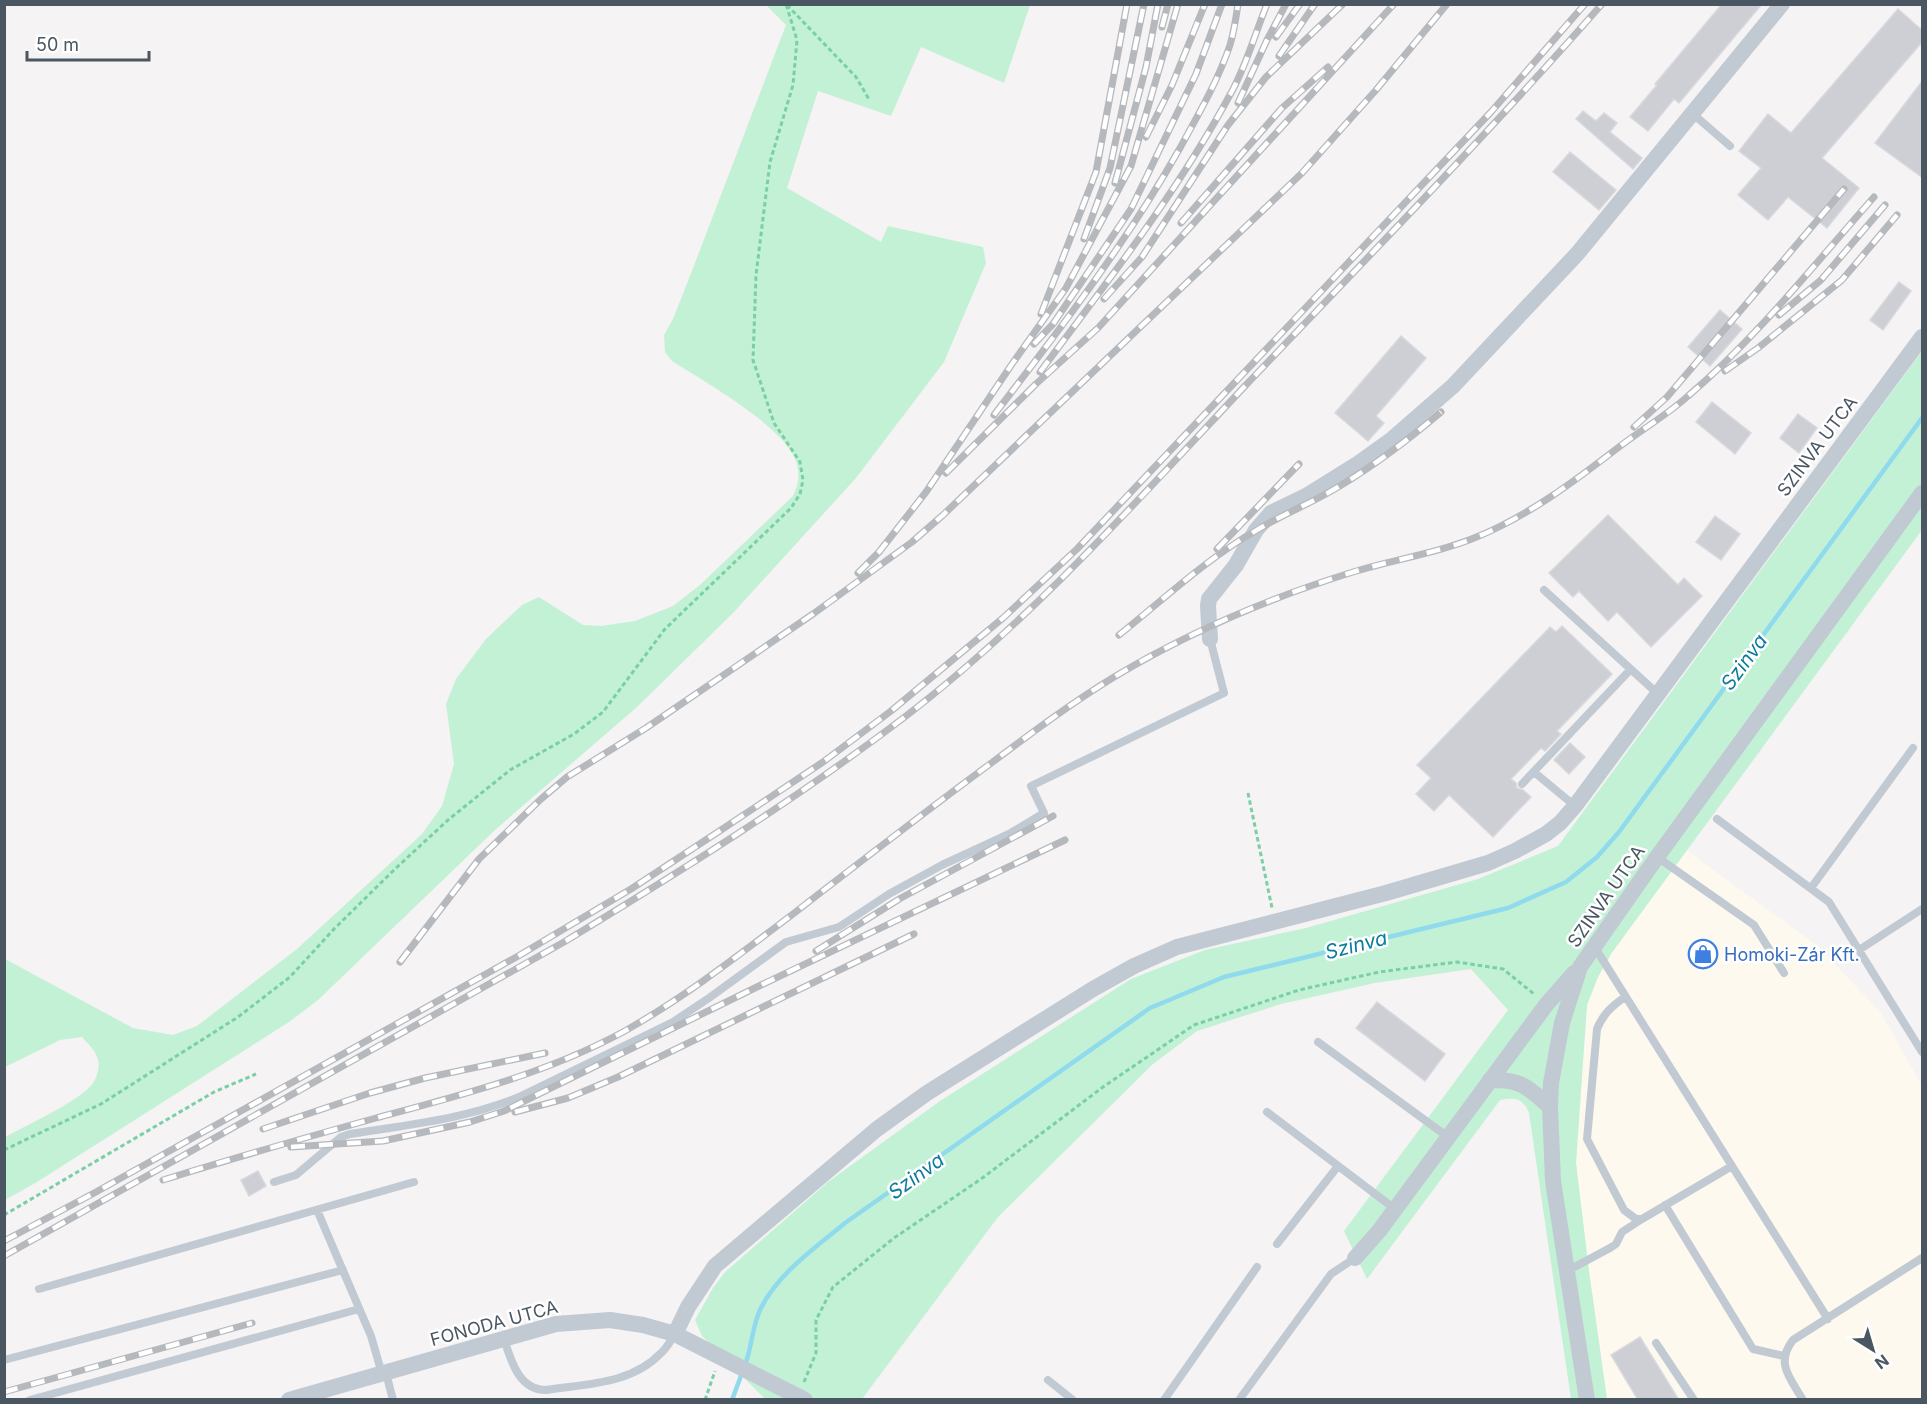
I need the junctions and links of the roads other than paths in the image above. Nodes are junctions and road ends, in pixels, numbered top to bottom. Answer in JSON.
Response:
{"nodes":[{"id":1,"x":1782,"y":4,"type":"edge"},
{"id":2,"x":1693,"y":114,"type":"junction"},
{"id":3,"x":1730,"y":146,"type":"dead end"},
{"id":4,"x":1923,"y":337,"type":"edge"},
{"id":5,"x":1923,"y":493,"type":"edge"},
{"id":6,"x":1544,"y":590,"type":"dead end"},
{"id":7,"x":1210,"y":639,"type":"joint"},
{"id":8,"x":1630,"y":670,"type":"junction"},
{"id":9,"x":1658,"y":694,"type":"junction"},
{"id":10,"x":1912,"y":748,"type":"dead end"},
{"id":11,"x":1534,"y":772,"type":"junction"},
{"id":12,"x":1522,"y":784,"type":"dead end"},
{"id":13,"x":1574,"y":808,"type":"junction"},
{"id":14,"x":1717,"y":819,"type":"dead end"},
{"id":15,"x":1657,"y":857,"type":"junction"},
{"id":16,"x":1811,"y":888,"type":"junction"},
{"id":17,"x":1923,"y":909,"type":"edge"},
{"id":18,"x":1593,"y":945,"type":"junction"},
{"id":19,"x":1859,"y":950,"type":"junction"},
{"id":20,"x":1580,"y":967,"type":"junction"},
{"id":21,"x":1784,"y":973,"type":"dead end"},
{"id":22,"x":1625,"y":997,"type":"junction"},
{"id":23,"x":1318,"y":1042,"type":"dead end"},
{"id":24,"x":1923,"y":1052,"type":"edge"},
{"id":25,"x":1490,"y":1080,"type":"junction"},
{"id":26,"x":1550,"y":1107,"type":"junction"},
{"id":27,"x":1267,"y":1112,"type":"dead end"},
{"id":28,"x":1448,"y":1137,"type":"junction"},
{"id":29,"x":1338,"y":1166,"type":"junction"},
{"id":30,"x":1731,"y":1166,"type":"junction"},
{"id":31,"x":274,"y":1182,"type":"dead end"},
{"id":32,"x":414,"y":1182,"type":"dead end"},
{"id":33,"x":1665,"y":1205,"type":"junction"},
{"id":34,"x":1395,"y":1209,"type":"junction"},
{"id":35,"x":317,"y":1210,"type":"junction"},
{"id":36,"x":1642,"y":1219,"type":"junction"},
{"id":37,"x":1277,"y":1244,"type":"dead end"},
{"id":38,"x":1355,"y":1258,"type":"joint"},
{"id":39,"x":1923,"y":1258,"type":"edge"},
{"id":40,"x":1257,"y":1267,"type":"dead end"},
{"id":41,"x":343,"y":1270,"type":"junction"},
{"id":42,"x":1567,"y":1271,"type":"junction"},
{"id":43,"x":39,"y":1288,"type":"dead end"},
{"id":44,"x":359,"y":1309,"type":"junction"},
{"id":45,"x":1828,"y":1319,"type":"junction"},
{"id":46,"x":675,"y":1334,"type":"junction"},
{"id":47,"x":504,"y":1339,"type":"junction"},
{"id":48,"x":1656,"y":1342,"type":"dead end"},
{"id":49,"x":1784,"y":1356,"type":"junction"},
{"id":50,"x":4,"y":1360,"type":"edge"},
{"id":51,"x":384,"y":1374,"type":"junction"},
{"id":52,"x":1048,"y":1380,"type":"dead end"},
{"id":53,"x":801,"y":1398,"type":"edge"},
{"id":54,"x":30,"y":1400,"type":"edge"},
{"id":55,"x":289,"y":1400,"type":"edge"},
{"id":56,"x":393,"y":1400,"type":"edge"},
{"id":57,"x":1073,"y":1400,"type":"edge"},
{"id":58,"x":1164,"y":1400,"type":"edge"},
{"id":59,"x":1239,"y":1400,"type":"edge"},
{"id":60,"x":1587,"y":1400,"type":"edge"},
{"id":61,"x":1694,"y":1400,"type":"edge"},
{"id":62,"x":1803,"y":1400,"type":"edge"}],
"edges":[{"from":1,"to":2,"type":"street"},
{"from":2,"to":3,"type":"lane"},
{"from":2,"to":7,"type":"street"},
{"from":4,"to":9,"type":"street","name":"SZINVA UTCA"},
{"from":5,"to":15,"type":"street","name":"SZINVA UTCA"},
{"from":6,"to":8,"type":"lane"},
{"from":7,"to":31,"type":"lane"},
{"from":8,"to":9,"type":"lane"},
{"from":8,"to":11,"type":"lane"},
{"from":9,"to":13,"type":"street","name":"SZINVA UTCA"},
{"from":10,"to":16,"type":"lane"},
{"from":11,"to":12,"type":"lane"},
{"from":11,"to":13,"type":"lane"},
{"from":13,"to":46,"type":"street","name":"SZINVA UTCA"},
{"from":14,"to":16,"type":"lane"},
{"from":15,"to":18,"type":"street","name":"SZINVA UTCA"},
{"from":15,"to":21,"type":"lane"},
{"from":16,"to":19,"type":"lane"},
{"from":17,"to":19,"type":"lane"},
{"from":18,"to":20,"type":"street","name":"SZINVA UTCA"},
{"from":18,"to":22,"type":"lane"},
{"from":19,"to":24,"type":"lane"},
{"from":20,"to":25,"type":"street"},
{"from":20,"to":26,"type":"street","name":"SZINVA UTCA"},
{"from":22,"to":30,"type":"lane"},
{"from":22,"to":36,"type":"lane"},
{"from":23,"to":28,"type":"lane"},
{"from":25,"to":26,"type":"street"},
{"from":25,"to":28,"type":"street"},
{"from":26,"to":42,"type":"street","name":"SZINVA UTCA"},
{"from":27,"to":29,"type":"lane"},
{"from":28,"to":34,"type":"street"},
{"from":29,"to":34,"type":"lane"},
{"from":29,"to":37,"type":"lane"},
{"from":30,"to":33,"type":"lane"},
{"from":30,"to":45,"type":"lane"},
{"from":32,"to":35,"type":"lane"},
{"from":33,"to":36,"type":"lane"},
{"from":33,"to":49,"type":"lane"},
{"from":34,"to":38,"type":"street"},
{"from":35,"to":41,"type":"lane"},
{"from":35,"to":43,"type":"lane"},
{"from":36,"to":42,"type":"lane"},
{"from":38,"to":59,"type":"lane"},
{"from":39,"to":45,"type":"lane"},
{"from":40,"to":58,"type":"lane"},
{"from":41,"to":44,"type":"lane"},
{"from":41,"to":50,"type":"lane"},
{"from":42,"to":60,"type":"street","name":"SZINVA UTCA"},
{"from":44,"to":51,"type":"lane"},
{"from":44,"to":54,"type":"lane"},
{"from":45,"to":49,"type":"lane"},
{"from":46,"to":47,"type":"street","name":"FONODA UTCA"},
{"from":46,"to":47,"type":"lane"},
{"from":46,"to":53,"type":"street","name":"FONODA UTCA"},
{"from":47,"to":51,"type":"street","name":"FONODA UTCA"},
{"from":48,"to":61,"type":"lane"},
{"from":49,"to":62,"type":"lane"},
{"from":51,"to":55,"type":"street","name":"FONODA UTCA"},
{"from":51,"to":56,"type":"lane"},
{"from":52,"to":57,"type":"lane"}]}
